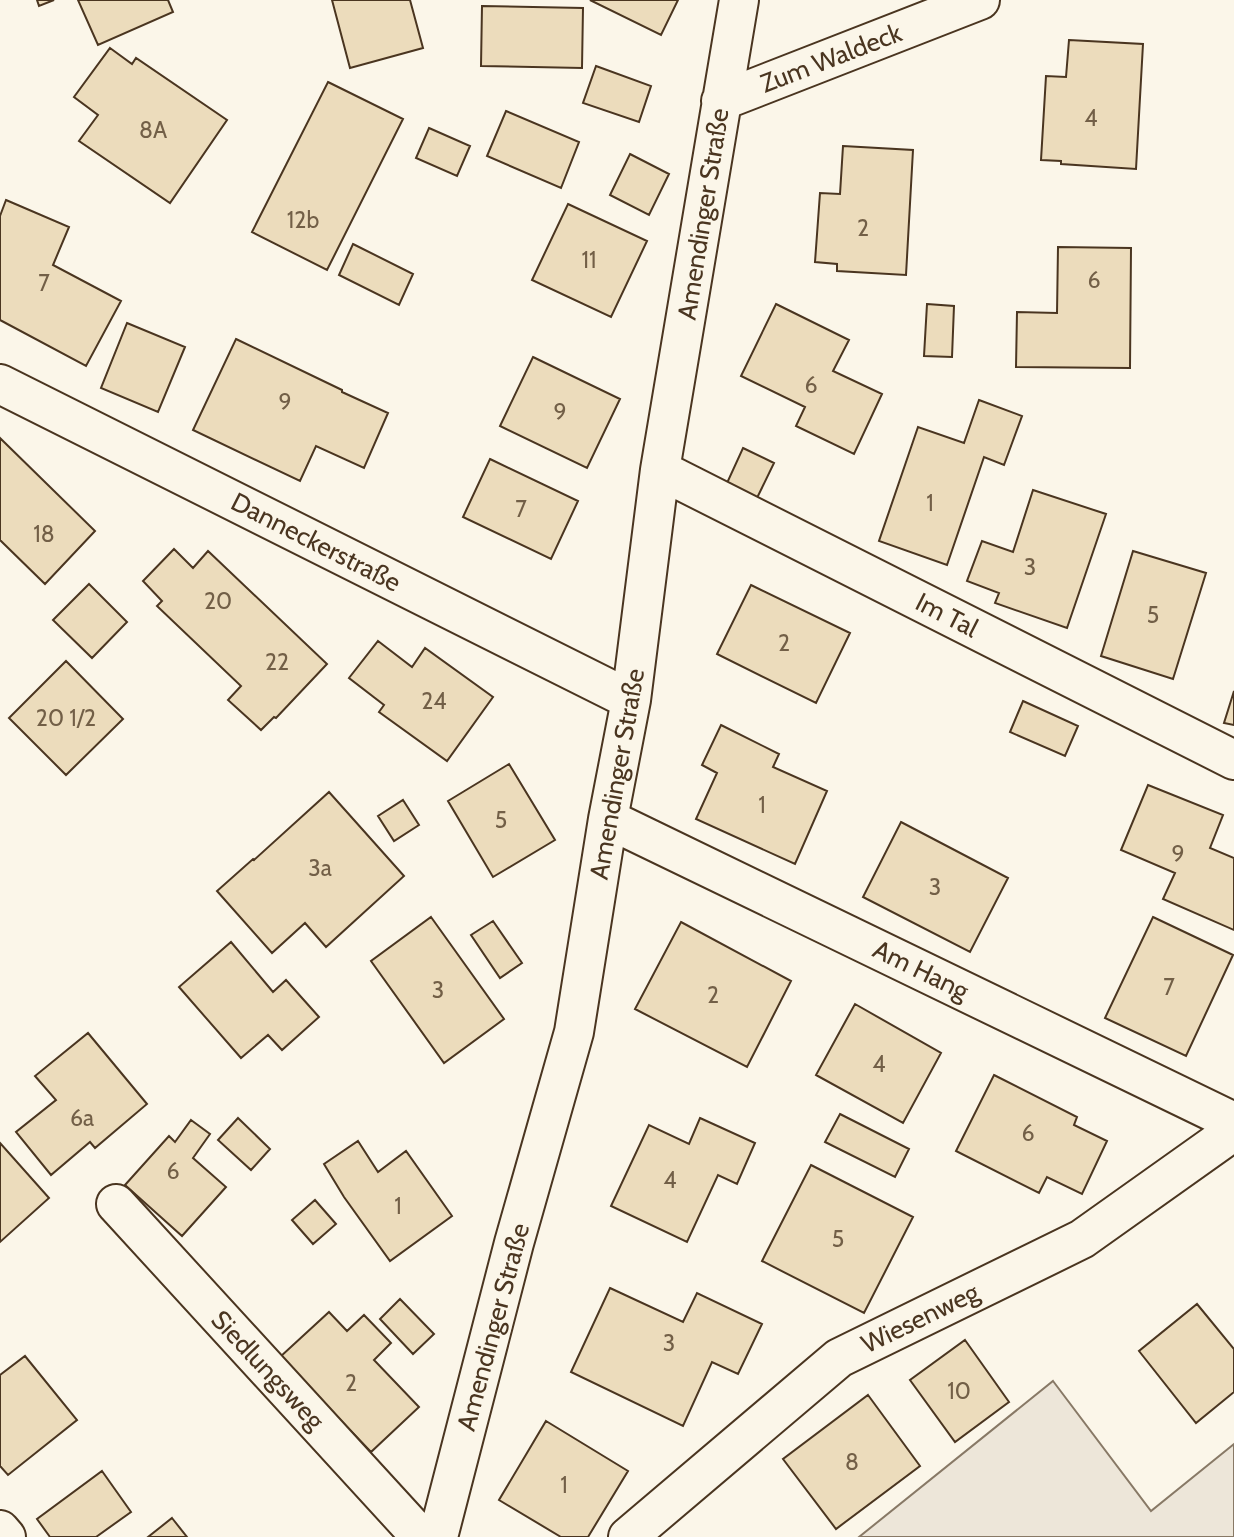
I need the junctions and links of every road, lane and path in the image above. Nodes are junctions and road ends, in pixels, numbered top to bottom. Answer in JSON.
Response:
{"nodes":[{"id":1,"x":739,"y":0,"type":"edge"},
{"id":2,"x":980,"y":0,"type":"edge"},
{"id":3,"x":721,"y":101,"type":"junction"},
{"id":4,"x":0,"y":384,"type":"edge"},
{"id":5,"x":660,"y":470,"type":"junction"},
{"id":6,"x":631,"y":700,"type":"junction"},
{"id":7,"x":1234,"y":760,"type":"edge"},
{"id":8,"x":608,"y":819,"type":"junction"},
{"id":9,"x":1234,"y":1122,"type":"edge"},
{"id":10,"x":1234,"y":1131,"type":"edge"},
{"id":11,"x":116,"y":1204,"type":"dead end"},
{"id":12,"x":0,"y":1530,"type":"edge"},
{"id":13,"x":5,"y":1537,"type":"edge"},
{"id":14,"x":421,"y":1537,"type":"edge"},
{"id":15,"x":438,"y":1537,"type":"edge"},
{"id":16,"x":628,"y":1537,"type":"edge"}],
"edges":[{"from":1,"to":3,"type":"street","name":"Amendinger Straße"},
{"from":2,"to":3,"type":"street","name":"Zum Waldeck"},
{"from":3,"to":5,"type":"street","name":"Amendinger Straße"},
{"from":4,"to":6,"type":"street","name":"Danneckerstraße"},
{"from":5,"to":6,"type":"street","name":"Amendinger Straße"},
{"from":5,"to":7,"type":"street","name":"Im Tal"},
{"from":6,"to":8,"type":"street","name":"Amendinger Straße"},
{"from":8,"to":9,"type":"street","name":"Am Hang"},
{"from":8,"to":15,"type":"street","name":"Amendinger Straße"},
{"from":10,"to":16,"type":"street","name":"Wiesenweg"},
{"from":11,"to":14,"type":"street","name":"Siedlungsweg"},
{"from":12,"to":13,"type":"street"}]}
